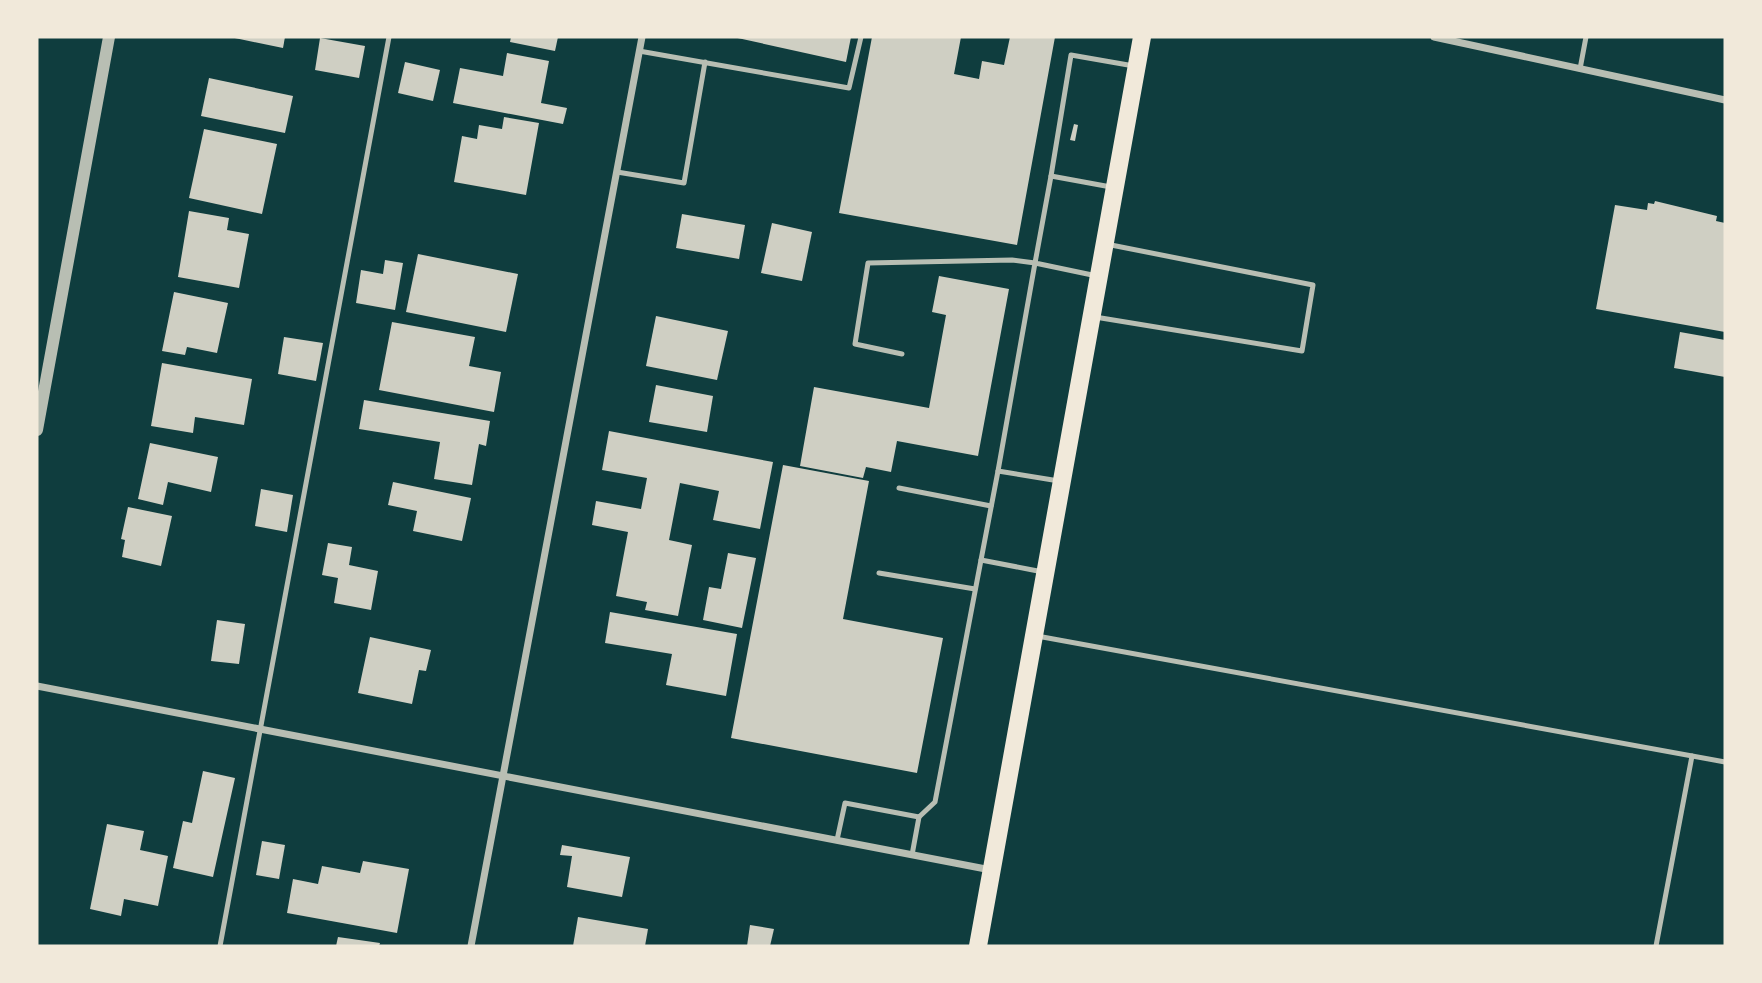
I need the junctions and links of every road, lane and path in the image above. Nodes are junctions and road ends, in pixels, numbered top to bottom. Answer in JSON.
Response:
{"nodes":[{"id":1,"x":109,"y":37,"type":"edge"},
{"id":2,"x":389,"y":37,"type":"edge"},
{"id":3,"x":642,"y":37,"type":"edge"},
{"id":4,"x":861,"y":37,"type":"edge"},
{"id":5,"x":1142,"y":37,"type":"edge"},
{"id":6,"x":1434,"y":37,"type":"edge"},
{"id":7,"x":1586,"y":37,"type":"edge"},
{"id":8,"x":639,"y":51,"type":"junction"},
{"id":9,"x":705,"y":62,"type":"junction"},
{"id":10,"x":1137,"y":66,"type":"junction"},
{"id":11,"x":1580,"y":69,"type":"junction"},
{"id":12,"x":1725,"y":100,"type":"edge"},
{"id":13,"x":617,"y":172,"type":"junction"},
{"id":14,"x":1051,"y":176,"type":"junction"},
{"id":15,"x":1115,"y":188,"type":"junction"},
{"id":16,"x":1105,"y":244,"type":"junction"},
{"id":17,"x":1035,"y":263,"type":"junction"},
{"id":18,"x":1099,"y":276,"type":"junction"},
{"id":19,"x":1092,"y":316,"type":"junction"},
{"id":20,"x":902,"y":354,"type":"dead end"},
{"id":21,"x":37,"y":430,"type":"edge"},
{"id":22,"x":998,"y":471,"type":"junction"},
{"id":23,"x":1062,"y":482,"type":"junction"},
{"id":24,"x":899,"y":488,"type":"dead end"},
{"id":25,"x":991,"y":506,"type":"junction"},
{"id":26,"x":981,"y":560,"type":"junction"},
{"id":27,"x":879,"y":573,"type":"dead end"},
{"id":28,"x":1046,"y":573,"type":"junction"},
{"id":29,"x":975,"y":589,"type":"junction"},
{"id":30,"x":1034,"y":635,"type":"junction"},
{"id":31,"x":37,"y":686,"type":"edge"},
{"id":32,"x":260,"y":728,"type":"junction"},
{"id":33,"x":1692,"y":755,"type":"junction"},
{"id":34,"x":1725,"y":762,"type":"edge"},
{"id":35,"x":503,"y":774,"type":"junction"},
{"id":36,"x":919,"y":817,"type":"junction"},
{"id":37,"x":837,"y":840,"type":"junction"},
{"id":38,"x":912,"y":855,"type":"junction"},
{"id":39,"x":992,"y":870,"type":"junction"},
{"id":40,"x":220,"y":946,"type":"edge"},
{"id":41,"x":471,"y":946,"type":"edge"},
{"id":42,"x":978,"y":946,"type":"edge"},
{"id":43,"x":1656,"y":946,"type":"edge"}],
"edges":[{"from":1,"to":21,"type":"street"},
{"from":2,"to":32,"type":"lane"},
{"from":3,"to":8,"type":"street"},
{"from":4,"to":9,"type":"lane"},
{"from":5,"to":10,"type":"main road"},
{"from":6,"to":11,"type":"street"},
{"from":7,"to":11,"type":"lane"},
{"from":8,"to":9,"type":"lane"},
{"from":8,"to":13,"type":"street"},
{"from":9,"to":13,"type":"lane"},
{"from":10,"to":14,"type":"lane"},
{"from":10,"to":15,"type":"main road"},
{"from":11,"to":12,"type":"street"},
{"from":13,"to":35,"type":"street"},
{"from":14,"to":15,"type":"lane"},
{"from":14,"to":17,"type":"lane"},
{"from":15,"to":16,"type":"main road"},
{"from":16,"to":18,"type":"main road"},
{"from":16,"to":19,"type":"lane"},
{"from":17,"to":18,"type":"lane"},
{"from":17,"to":20,"type":"lane"},
{"from":17,"to":22,"type":"lane"},
{"from":18,"to":19,"type":"main road"},
{"from":19,"to":23,"type":"main road"},
{"from":22,"to":23,"type":"lane"},
{"from":22,"to":25,"type":"lane"},
{"from":23,"to":28,"type":"main road"},
{"from":24,"to":25,"type":"lane"},
{"from":25,"to":26,"type":"lane"},
{"from":26,"to":28,"type":"lane"},
{"from":26,"to":29,"type":"lane"},
{"from":27,"to":29,"type":"lane"},
{"from":28,"to":30,"type":"main road"},
{"from":29,"to":36,"type":"lane"},
{"from":30,"to":33,"type":"lane"},
{"from":30,"to":39,"type":"main road"},
{"from":31,"to":32,"type":"street"},
{"from":32,"to":35,"type":"street"},
{"from":32,"to":40,"type":"lane"},
{"from":33,"to":34,"type":"lane"},
{"from":33,"to":43,"type":"lane"},
{"from":35,"to":37,"type":"street"},
{"from":35,"to":41,"type":"street"},
{"from":36,"to":37,"type":"lane"},
{"from":36,"to":38,"type":"lane"},
{"from":37,"to":38,"type":"street"},
{"from":38,"to":39,"type":"street"},
{"from":39,"to":42,"type":"main road"}]}
